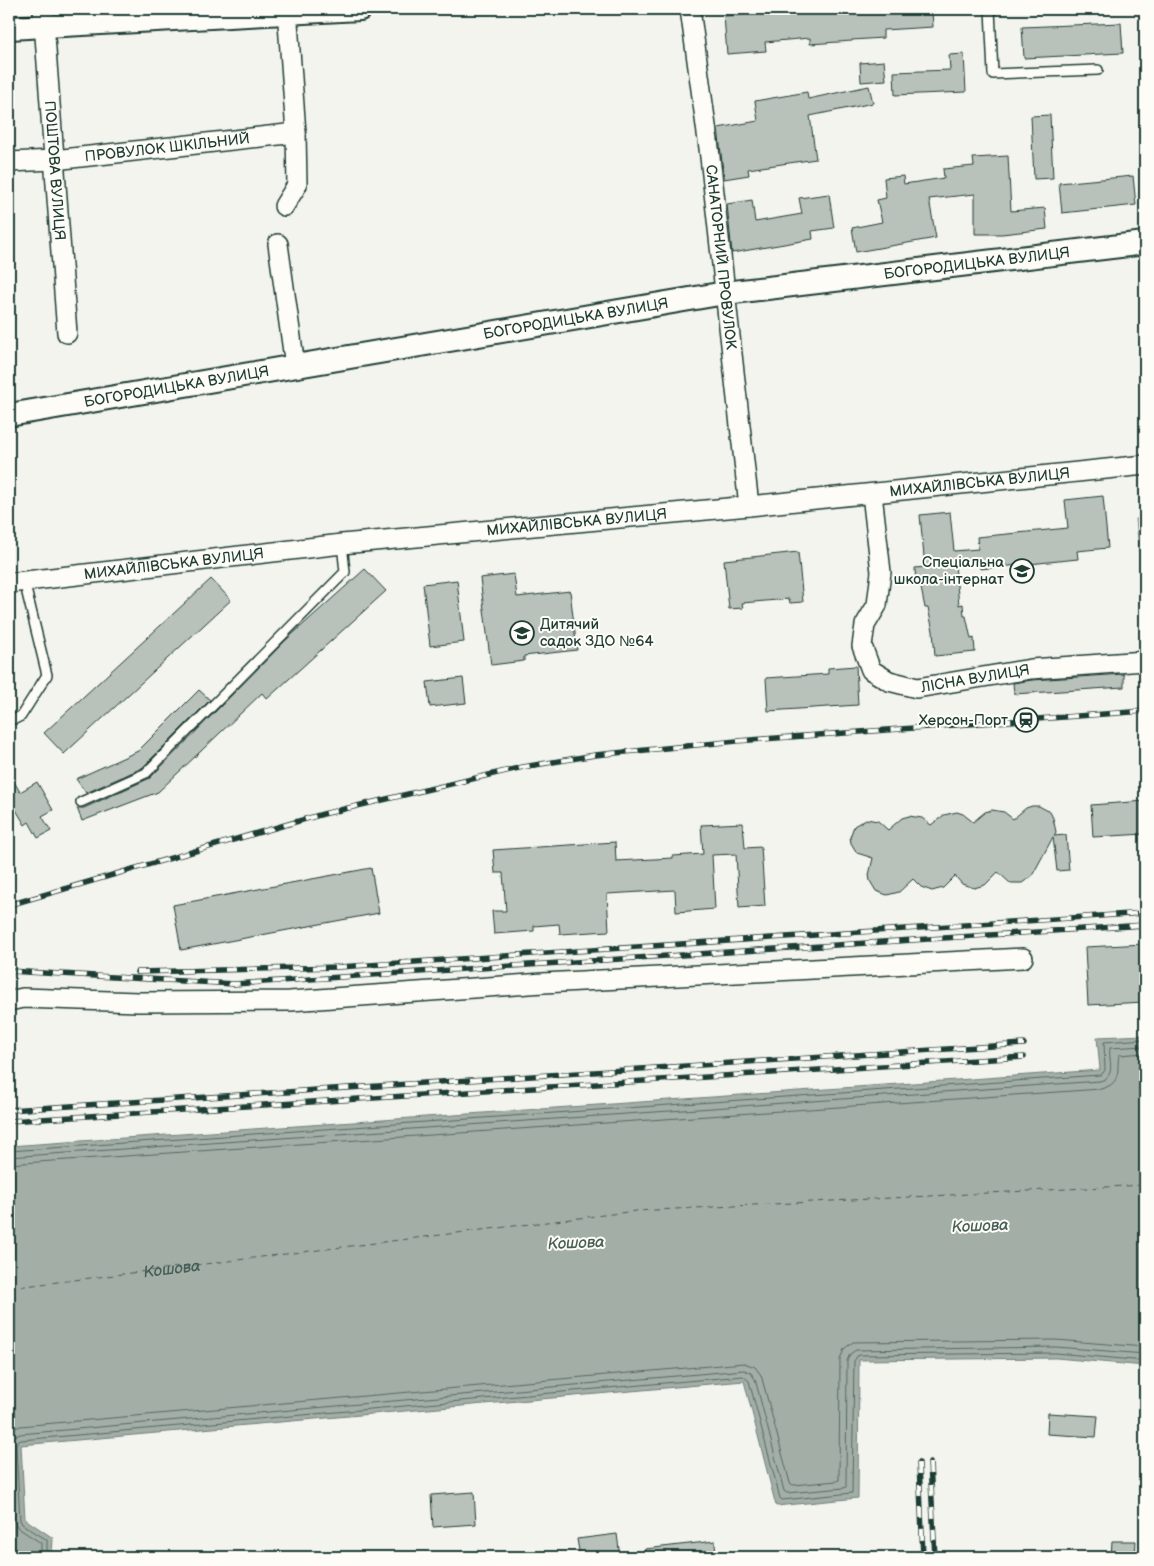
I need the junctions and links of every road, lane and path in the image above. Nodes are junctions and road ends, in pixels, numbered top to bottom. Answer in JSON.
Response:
{"nodes":[{"id":1,"x":360,"y":9,"type":"edge"},
{"id":2,"x":690,"y":9,"type":"edge"},
{"id":3,"x":990,"y":9,"type":"edge"},
{"id":4,"x":287,"y":11,"type":"edge"},
{"id":5,"x":44,"y":17,"type":"edge"},
{"id":6,"x":9,"y":28,"type":"edge"},
{"id":7,"x":1098,"y":70,"type":"dead end"},
{"id":8,"x":296,"y":133,"type":"junction"},
{"id":9,"x":54,"y":160,"type":"junction"},
{"id":10,"x":9,"y":162,"type":"edge"},
{"id":11,"x":284,"y":206,"type":"dead end"},
{"id":12,"x":1145,"y":243,"type":"edge"},
{"id":13,"x":278,"y":244,"type":"dead end"},
{"id":14,"x":725,"y":293,"type":"junction"},
{"id":15,"x":67,"y":334,"type":"dead end"},
{"id":16,"x":295,"y":366,"type":"junction"},
{"id":17,"x":9,"y":415,"type":"edge"},
{"id":18,"x":1145,"y":465,"type":"edge"},
{"id":19,"x":872,"y":494,"type":"junction"},
{"id":20,"x":749,"y":506,"type":"junction"},
{"id":21,"x":342,"y":544,"type":"junction"},
{"id":22,"x":16,"y":582,"type":"edge"},
{"id":23,"x":1145,"y":661,"type":"edge"},
{"id":24,"x":9,"y":719,"type":"edge"},
{"id":25,"x":81,"y":802,"type":"dead end"},
{"id":26,"x":1023,"y":958,"type":"dead end"},
{"id":27,"x":9,"y":1001,"type":"edge"}],
"edges":[{"from":1,"to":4,"type":"street"},
{"from":2,"to":14,"type":"street","name":"САНАТОРНИЙ ПРОВУЛОК"},
{"from":3,"to":7,"type":"lane"},
{"from":4,"to":5,"type":"street"},
{"from":4,"to":8,"type":"street"},
{"from":5,"to":6,"type":"street"},
{"from":5,"to":9,"type":"street","name":"ПОШТОВА ВУЛИЦЯ"},
{"from":8,"to":9,"type":"street","name":"ПРОВУЛОК ШКІЛЬНИЙ"},
{"from":8,"to":11,"type":"street"},
{"from":9,"to":10,"type":"street","name":"ПРОВУЛОК ШКІЛЬНИЙ"},
{"from":9,"to":15,"type":"street","name":"ПОШТОВА ВУЛИЦЯ"},
{"from":12,"to":14,"type":"street","name":"БОГОРОДИЦЬКА ВУЛИЦЯ"},
{"from":13,"to":16,"type":"street"},
{"from":14,"to":16,"type":"street","name":"БОГОРОДИЦЬКА ВУЛИЦЯ"},
{"from":14,"to":20,"type":"street","name":"САНАТОРНИЙ ПРОВУЛОК"},
{"from":16,"to":17,"type":"street","name":"БОГОРОДИЦЬКА ВУЛИЦЯ"},
{"from":18,"to":19,"type":"street","name":"МИХАЙЛІВСЬКА ВУЛИЦЯ"},
{"from":19,"to":20,"type":"street","name":"МИХАЙЛІВСЬКА ВУЛИЦЯ"},
{"from":19,"to":23,"type":"street","name":"ЛІСНА ВУЛИЦЯ"},
{"from":20,"to":21,"type":"street","name":"МИХАЙЛІВСЬКА ВУЛИЦЯ"},
{"from":21,"to":22,"type":"street","name":"МИХАЙЛІВСЬКА ВУЛИЦЯ"},
{"from":21,"to":25,"type":"lane"},
{"from":22,"to":24,"type":"lane"},
{"from":26,"to":27,"type":"street"}]}
